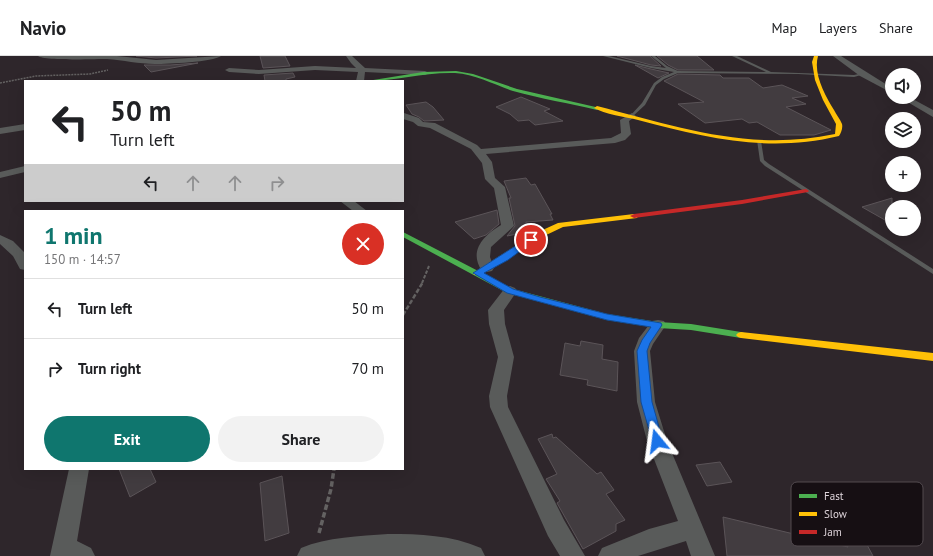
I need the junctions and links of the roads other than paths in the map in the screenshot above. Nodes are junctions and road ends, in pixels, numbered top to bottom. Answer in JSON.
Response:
{"nodes":[{"id":1,"x":41,"y":56,"type":"edge"},
{"id":2,"x":60,"y":56,"type":"edge"},
{"id":3,"x":218,"y":56,"type":"edge"},
{"id":4,"x":350,"y":56,"type":"edge"},
{"id":5,"x":605,"y":56,"type":"edge"},
{"id":6,"x":653,"y":56,"type":"edge"},
{"id":7,"x":734,"y":56,"type":"edge"},
{"id":8,"x":816,"y":56,"type":"edge"},
{"id":9,"x":836,"y":56,"type":"edge"},
{"id":10,"x":362,"y":70,"type":"junction"},
{"id":11,"x":675,"y":71,"type":"junction"},
{"id":12,"x":769,"y":72,"type":"dead end"},
{"id":13,"x":430,"y":73,"type":"junction"},
{"id":14,"x":863,"y":74,"type":"junction"},
{"id":15,"x":815,"y":75,"type":"junction"},
{"id":16,"x":234,"y":78,"type":"dead end"},
{"id":17,"x":360,"y":80,"type":"edge"},
{"id":18,"x":376,"y":80,"type":"edge"},
{"id":19,"x":885,"y":87,"type":"edge"},
{"id":20,"x":915,"y":104,"type":"edge"},
{"id":21,"x":933,"y":114,"type":"edge"},
{"id":22,"x":404,"y":116,"type":"edge"},
{"id":23,"x":632,"y":116,"type":"junction"},
{"id":24,"x":24,"y":127,"type":"edge"},
{"id":25,"x":0,"y":131,"type":"edge"},
{"id":26,"x":759,"y":141,"type":"junction"},
{"id":27,"x":480,"y":152,"type":"junction"},
{"id":28,"x":24,"y":169,"type":"edge"},
{"id":29,"x":0,"y":175,"type":"edge"},
{"id":30,"x":806,"y":191,"type":"junction"},
{"id":31,"x":348,"y":202,"type":"edge"},
{"id":32,"x":360,"y":210,"type":"edge"},
{"id":33,"x":404,"y":235,"type":"edge"},
{"id":34,"x":0,"y":239,"type":"edge"},
{"id":35,"x":24,"y":264,"type":"edge"},
{"id":36,"x":488,"y":268,"type":"junction"},
{"id":37,"x":933,"y":272,"type":"edge"},
{"id":38,"x":477,"y":273,"type":"junction"},
{"id":39,"x":510,"y":291,"type":"junction"},
{"id":40,"x":658,"y":325,"type":"junction"},
{"id":41,"x":933,"y":357,"type":"edge"},
{"id":42,"x":78,"y":470,"type":"edge"},
{"id":43,"x":691,"y":528,"type":"junction"},
{"id":44,"x":70,"y":553,"type":"edge"},
{"id":45,"x":311,"y":555,"type":"edge"},
{"id":46,"x":473,"y":556,"type":"edge"},
{"id":47,"x":573,"y":556,"type":"edge"},
{"id":48,"x":610,"y":556,"type":"edge"},
{"id":49,"x":703,"y":556,"type":"edge"}],
"edges":[{"from":1,"to":2,"type":"street"},
{"from":2,"to":3,"type":"street"},
{"from":4,"to":10,"type":"street"},
{"from":5,"to":11,"type":"lane"},
{"from":6,"to":11,"type":"lane"},
{"from":7,"to":12,"type":"lane"},
{"from":8,"to":15,"type":"street"},
{"from":9,"to":14,"type":"street"},
{"from":10,"to":13,"type":"street"},
{"from":10,"to":16,"type":"street"},
{"from":10,"to":17,"type":"street"},
{"from":11,"to":15,"type":"lane"},
{"from":11,"to":23,"type":"lane"},
{"from":13,"to":18,"type":"street"},
{"from":13,"to":23,"type":"street"},
{"from":14,"to":15,"type":"lane"},
{"from":14,"to":19,"type":"street"},
{"from":15,"to":26,"type":"street"},
{"from":20,"to":21,"type":"street"},
{"from":22,"to":27,"type":"street"},
{"from":23,"to":26,"type":"street"},
{"from":23,"to":27,"type":"street"},
{"from":24,"to":25,"type":"street"},
{"from":26,"to":30,"type":"lane"},
{"from":27,"to":36,"type":"street"},
{"from":28,"to":29,"type":"street"},
{"from":30,"to":36,"type":"street"},
{"from":30,"to":37,"type":"lane"},
{"from":31,"to":32,"type":"street"},
{"from":33,"to":38,"type":"street"},
{"from":34,"to":35,"type":"street"},
{"from":36,"to":38,"type":"street"},
{"from":38,"to":39,"type":"street"},
{"from":39,"to":40,"type":"street"},
{"from":39,"to":47,"type":"street"},
{"from":40,"to":41,"type":"street"},
{"from":40,"to":43,"type":"street"},
{"from":42,"to":44,"type":"street"},
{"from":43,"to":48,"type":"street"},
{"from":43,"to":49,"type":"street"},
{"from":45,"to":46,"type":"street"}]}
